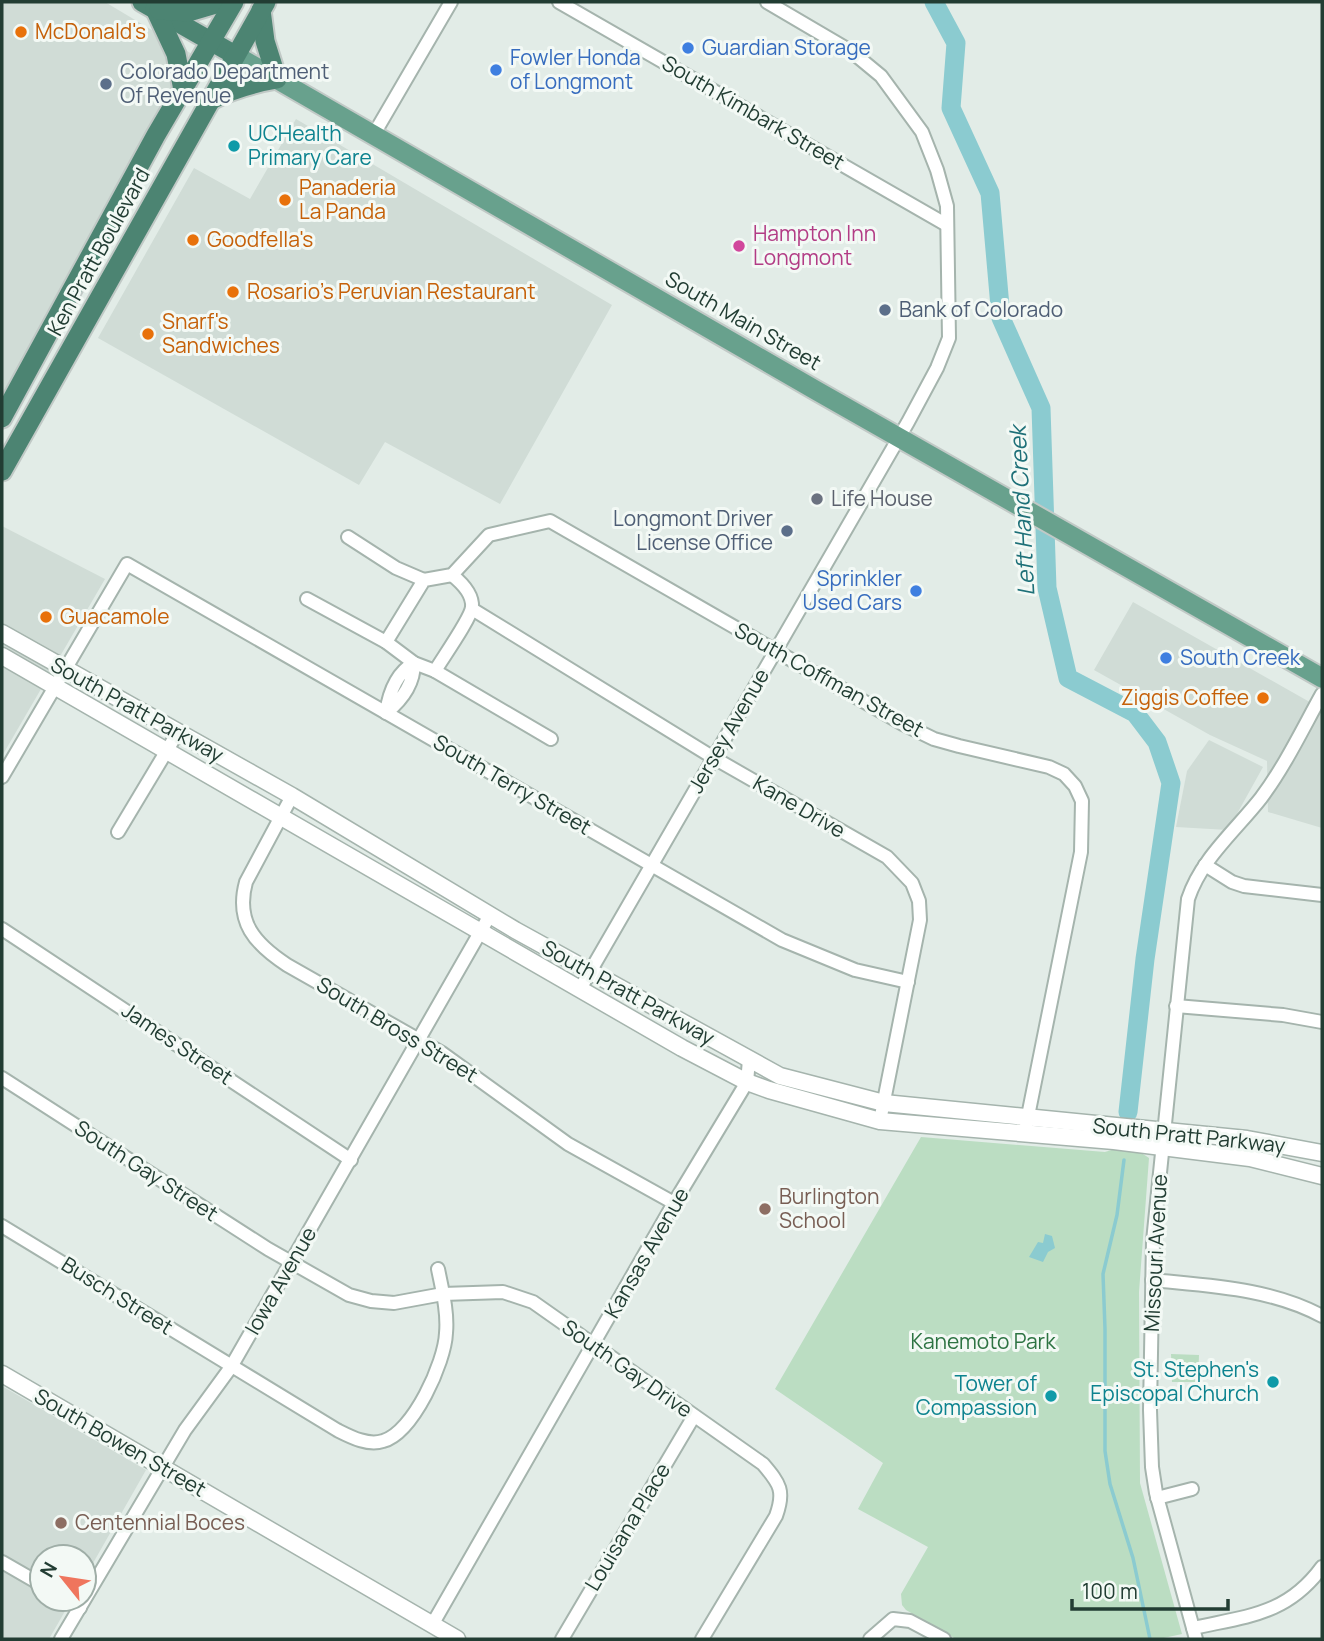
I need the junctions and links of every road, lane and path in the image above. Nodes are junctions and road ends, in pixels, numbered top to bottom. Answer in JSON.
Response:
{"nodes":[{"id":1,"x":223,"y":2,"type":"edge"},
{"id":2,"x":234,"y":2,"type":"edge"},
{"id":3,"x":451,"y":2,"type":"edge"},
{"id":4,"x":559,"y":2,"type":"edge"},
{"id":5,"x":767,"y":2,"type":"edge"},
{"id":6,"x":148,"y":6,"type":"edge"},
{"id":7,"x":264,"y":6,"type":"edge"},
{"id":8,"x":211,"y":41,"type":"junction"},
{"id":9,"x":235,"y":55,"type":"junction"},
{"id":10,"x":277,"y":79,"type":"junction"},
{"id":11,"x":183,"y":90,"type":"junction"},
{"id":12,"x":210,"y":100,"type":"junction"},
{"id":13,"x":374,"y":134,"type":"junction"},
{"id":14,"x":947,"y":225,"type":"junction"},
{"id":15,"x":2,"y":418,"type":"edge"},
{"id":16,"x":899,"y":437,"type":"junction"},
{"id":17,"x":2,"y":471,"type":"edge"},
{"id":18,"x":348,"y":537,"type":"dead end"},
{"id":19,"x":452,"y":575,"type":"junction"},
{"id":20,"x":424,"y":580,"type":"junction"},
{"id":21,"x":307,"y":599,"type":"dead end"},
{"id":22,"x":472,"y":609,"type":"junction"},
{"id":23,"x":2,"y":633,"type":"edge"},
{"id":24,"x":386,"y":642,"type":"junction"},
{"id":25,"x":776,"y":651,"type":"junction"},
{"id":26,"x":2,"y":656,"type":"edge"},
{"id":27,"x":414,"y":663,"type":"junction"},
{"id":28,"x":64,"y":669,"type":"junction"},
{"id":29,"x":435,"y":671,"type":"junction"},
{"id":30,"x":1322,"y":678,"type":"edge"},
{"id":31,"x":55,"y":686,"type":"junction"},
{"id":32,"x":1322,"y":694,"type":"edge"},
{"id":33,"x":386,"y":713,"type":"junction"},
{"id":34,"x":178,"y":733,"type":"junction"},
{"id":35,"x":551,"y":739,"type":"dead end"},
{"id":36,"x":168,"y":752,"type":"junction"},
{"id":37,"x":714,"y":758,"type":"junction"},
{"id":38,"x":2,"y":777,"type":"edge"},
{"id":39,"x":292,"y":796,"type":"junction"},
{"id":40,"x":283,"y":817,"type":"junction"},
{"id":41,"x":118,"y":832,"type":"dead end"},
{"id":42,"x":651,"y":865,"type":"junction"},
{"id":43,"x":1205,"y":865,"type":"junction"},
{"id":44,"x":1322,"y":895,"type":"edge"},
{"id":45,"x":490,"y":915,"type":"junction"},
{"id":46,"x":2,"y":929,"type":"edge"},
{"id":47,"x":480,"y":933,"type":"junction"},
{"id":48,"x":590,"y":972,"type":"junction"},
{"id":49,"x":908,"y":982,"type":"junction"},
{"id":50,"x":580,"y":989,"type":"junction"},
{"id":51,"x":1176,"y":1006,"type":"junction"},
{"id":52,"x":1322,"y":1022,"type":"edge"},
{"id":53,"x":420,"y":1039,"type":"junction"},
{"id":54,"x":749,"y":1060,"type":"junction"},
{"id":55,"x":2,"y":1078,"type":"edge"},
{"id":56,"x":747,"y":1082,"type":"junction"},
{"id":57,"x":884,"y":1102,"type":"junction"},
{"id":58,"x":1028,"y":1116,"type":"junction"},
{"id":59,"x":880,"y":1121,"type":"junction"},
{"id":60,"x":1024,"y":1133,"type":"junction"},
{"id":61,"x":1164,"y":1140,"type":"junction"},
{"id":62,"x":1322,"y":1153,"type":"edge"},
{"id":63,"x":351,"y":1160,"type":"junction"},
{"id":64,"x":1322,"y":1176,"type":"edge"},
{"id":65,"x":674,"y":1203,"type":"junction"},
{"id":66,"x":2,"y":1226,"type":"edge"},
{"id":67,"x":292,"y":1263,"type":"junction"},
{"id":68,"x":438,"y":1269,"type":"dead end"},
{"id":69,"x":1152,"y":1280,"type":"junction"},
{"id":70,"x":443,"y":1294,"type":"junction"},
{"id":71,"x":1322,"y":1316,"type":"edge"},
{"id":72,"x":594,"y":1345,"type":"junction"},
{"id":73,"x":231,"y":1367,"type":"junction"},
{"id":74,"x":2,"y":1374,"type":"edge"},
{"id":75,"x":694,"y":1416,"type":"junction"},
{"id":76,"x":162,"y":1467,"type":"junction"},
{"id":77,"x":1192,"y":1489,"type":"dead end"},
{"id":78,"x":1157,"y":1498,"type":"junction"},
{"id":79,"x":2,"y":1562,"type":"edge"},
{"id":80,"x":1322,"y":1567,"type":"edge"},
{"id":81,"x":28,"y":1577,"type":"edge"},
{"id":82,"x":98,"y":1577,"type":"edge"},
{"id":83,"x":77,"y":1613,"type":"edge"},
{"id":84,"x":432,"y":1625,"type":"junction"},
{"id":85,"x":1194,"y":1634,"type":"edge"},
{"id":86,"x":61,"y":1639,"type":"edge"},
{"id":87,"x":457,"y":1639,"type":"edge"},
{"id":88,"x":562,"y":1639,"type":"edge"},
{"id":89,"x":702,"y":1639,"type":"edge"},
{"id":90,"x":870,"y":1639,"type":"edge"},
{"id":91,"x":944,"y":1639,"type":"edge"}],
"edges":[{"from":1,"to":6,"type":"highway"},
{"from":2,"to":8,"type":"highway","name":"Ken Pratt Boulevard"},
{"from":3,"to":13,"type":"street"},
{"from":4,"to":14,"type":"street","name":"South Kimbark Street"},
{"from":5,"to":14,"type":"street","name":"Jersey Avenue"},
{"from":6,"to":8,"type":"highway","name":"South Main Street"},
{"from":6,"to":11,"type":"highway"},
{"from":7,"to":9,"type":"highway","name":"Ken Pratt Boulevard"},
{"from":7,"to":10,"type":"highway"},
{"from":8,"to":9,"type":"highway","name":"South Main Street"},
{"from":8,"to":11,"type":"highway","name":"Ken Pratt Boulevard"},
{"from":9,"to":10,"type":"main road","name":"South Main Street"},
{"from":9,"to":12,"type":"highway","name":"Ken Pratt Boulevard"},
{"from":10,"to":12,"type":"highway"},
{"from":10,"to":13,"type":"main road","name":"South Main Street"},
{"from":11,"to":15,"type":"highway","name":"Ken Pratt Boulevard"},
{"from":12,"to":17,"type":"highway","name":"Ken Pratt Boulevard"},
{"from":13,"to":16,"type":"main road","name":"South Main Street"},
{"from":14,"to":16,"type":"street","name":"Jersey Avenue"},
{"from":16,"to":25,"type":"street","name":"Jersey Avenue"},
{"from":16,"to":30,"type":"main road","name":"South Main Street"},
{"from":18,"to":20,"type":"street"},
{"from":19,"to":20,"type":"street"},
{"from":19,"to":22,"type":"street"},
{"from":19,"to":25,"type":"street","name":"South Coffman Street"},
{"from":20,"to":24,"type":"street"},
{"from":21,"to":24,"type":"street"},
{"from":22,"to":29,"type":"street"},
{"from":22,"to":37,"type":"street","name":"Kane Drive"},
{"from":23,"to":28,"type":"street","name":"South Pratt Parkway"},
{"from":24,"to":27,"type":"street"},
{"from":25,"to":37,"type":"street","name":"Jersey Avenue"},
{"from":25,"to":58,"type":"street","name":"South Coffman Street"},
{"from":26,"to":31,"type":"street","name":"South Pratt Parkway"},
{"from":27,"to":29,"type":"street"},
{"from":27,"to":33,"type":"street"},
{"from":28,"to":31,"type":"street"},
{"from":28,"to":33,"type":"street","name":"South Terry Street"},
{"from":28,"to":34,"type":"street","name":"South Pratt Parkway"},
{"from":29,"to":35,"type":"street"},
{"from":31,"to":36,"type":"street","name":"South Pratt Parkway"},
{"from":31,"to":38,"type":"street"},
{"from":32,"to":43,"type":"street","name":"Missouri Avenue"},
{"from":33,"to":42,"type":"street","name":"South Terry Street"},
{"from":34,"to":36,"type":"street"},
{"from":34,"to":39,"type":"street","name":"South Pratt Parkway"},
{"from":36,"to":40,"type":"street","name":"South Pratt Parkway"},
{"from":36,"to":41,"type":"street"},
{"from":37,"to":42,"type":"street","name":"Jersey Avenue"},
{"from":37,"to":49,"type":"street","name":"Kane Drive"},
{"from":39,"to":40,"type":"street","name":"South Bross Street"},
{"from":39,"to":45,"type":"street","name":"South Pratt Parkway"},
{"from":40,"to":47,"type":"street","name":"South Pratt Parkway"},
{"from":40,"to":53,"type":"street","name":"South Bross Street"},
{"from":42,"to":48,"type":"street","name":"Jersey Avenue"},
{"from":42,"to":49,"type":"street","name":"South Terry Street"},
{"from":43,"to":44,"type":"street"},
{"from":43,"to":51,"type":"street","name":"Missouri Avenue"},
{"from":45,"to":47,"type":"street","name":"Iowa Avenue"},
{"from":45,"to":48,"type":"street","name":"South Pratt Parkway"},
{"from":46,"to":63,"type":"street","name":"James Street"},
{"from":47,"to":50,"type":"street","name":"South Pratt Parkway"},
{"from":47,"to":53,"type":"street","name":"Iowa Avenue"},
{"from":48,"to":50,"type":"street","name":"Jersey Avenue"},
{"from":48,"to":54,"type":"street","name":"South Pratt Parkway"},
{"from":49,"to":57,"type":"street","name":"Kane Drive"},
{"from":50,"to":56,"type":"street","name":"South Pratt Parkway"},
{"from":51,"to":52,"type":"street"},
{"from":51,"to":61,"type":"street","name":"Missouri Avenue"},
{"from":53,"to":63,"type":"street","name":"Iowa Avenue"},
{"from":53,"to":65,"type":"street","name":"South Bross Street"},
{"from":54,"to":56,"type":"street","name":"Kansas Avenue"},
{"from":54,"to":57,"type":"street","name":"South Pratt Parkway"},
{"from":55,"to":67,"type":"street","name":"South Gay Street"},
{"from":56,"to":59,"type":"street","name":"South Pratt Parkway"},
{"from":56,"to":65,"type":"street","name":"Kansas Avenue"},
{"from":57,"to":58,"type":"street","name":"South Pratt Parkway"},
{"from":57,"to":59,"type":"street","name":"Kane Drive"},
{"from":58,"to":60,"type":"street","name":"South Coffman Street"},
{"from":58,"to":61,"type":"street","name":"South Pratt Parkway"},
{"from":59,"to":60,"type":"street","name":"South Pratt Parkway"},
{"from":60,"to":61,"type":"street","name":"South Pratt Parkway"},
{"from":61,"to":62,"type":"street","name":"South Pratt Parkway"},
{"from":61,"to":64,"type":"street","name":"South Pratt Parkway"},
{"from":61,"to":69,"type":"street","name":"Missouri Avenue"},
{"from":63,"to":67,"type":"street","name":"Iowa Avenue"},
{"from":65,"to":72,"type":"street","name":"Kansas Avenue"},
{"from":66,"to":73,"type":"street","name":"Busch Street"},
{"from":67,"to":70,"type":"street","name":"South Gay Drive"},
{"from":67,"to":73,"type":"street","name":"Iowa Avenue"},
{"from":68,"to":70,"type":"street","name":"Busch Street"},
{"from":69,"to":71,"type":"street"},
{"from":69,"to":78,"type":"street","name":"Missouri Avenue"},
{"from":70,"to":72,"type":"street","name":"South Gay Drive"},
{"from":70,"to":73,"type":"street","name":"Busch Street"},
{"from":72,"to":75,"type":"street","name":"South Gay Drive"},
{"from":72,"to":84,"type":"street","name":"Kansas Avenue"},
{"from":73,"to":76,"type":"street","name":"Iowa Avenue"},
{"from":74,"to":76,"type":"street","name":"South Bowen Street"},
{"from":75,"to":88,"type":"street","name":"Louisana Place"},
{"from":75,"to":89,"type":"street","name":"South Gay Drive"},
{"from":76,"to":82,"type":"street","name":"Iowa Avenue"},
{"from":76,"to":84,"type":"street","name":"South Bowen Street"},
{"from":77,"to":78,"type":"street"},
{"from":78,"to":85,"type":"street","name":"Missouri Avenue"},
{"from":79,"to":81,"type":"street"},
{"from":80,"to":85,"type":"street"},
{"from":83,"to":86,"type":"street","name":"Iowa Avenue"},
{"from":84,"to":87,"type":"street","name":"South Bowen Street"},
{"from":90,"to":91,"type":"street"}]}
